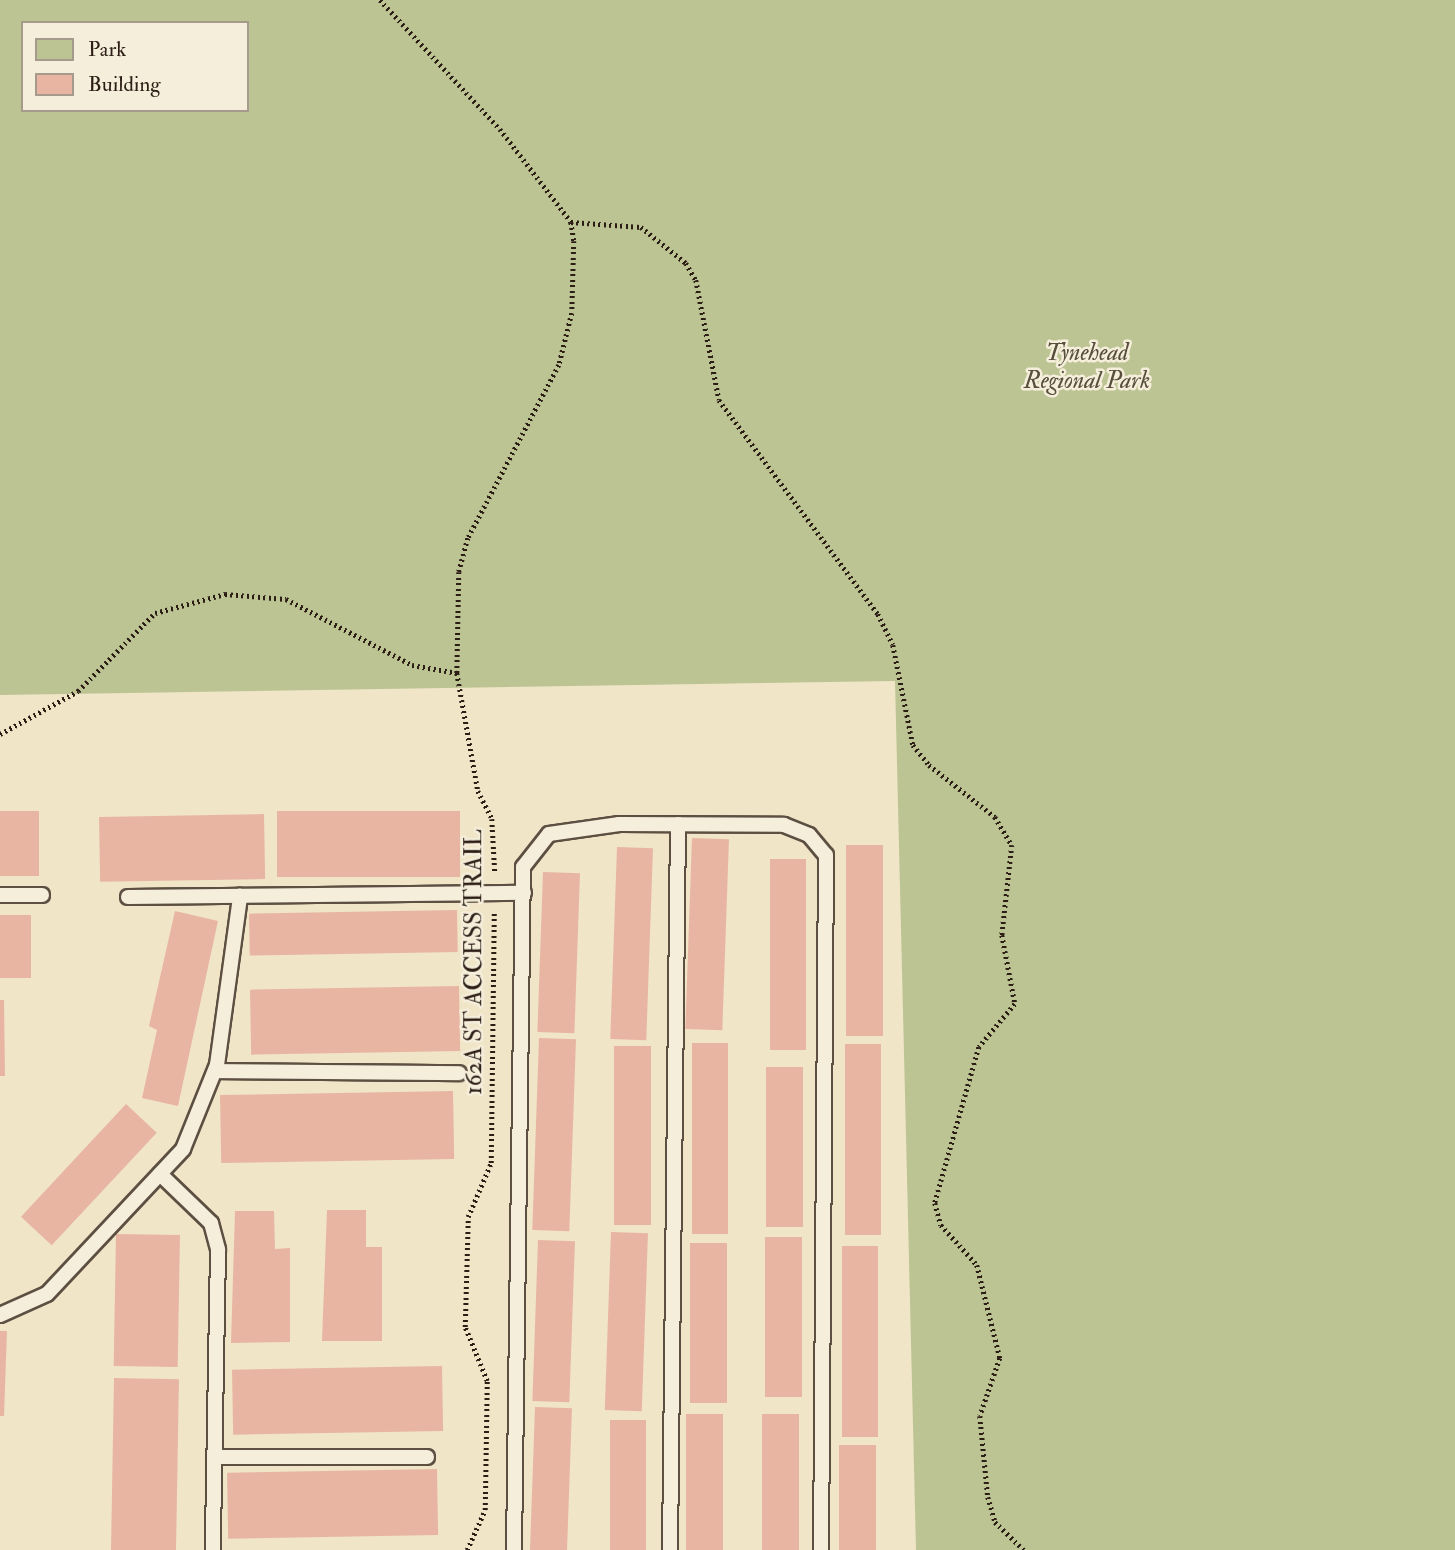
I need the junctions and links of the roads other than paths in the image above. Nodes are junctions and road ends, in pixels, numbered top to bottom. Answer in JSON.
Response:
{"nodes":[{"id":1,"x":678,"y":824,"type":"junction"},
{"id":2,"x":524,"y":892,"type":"junction"},
{"id":3,"x":0,"y":895,"type":"edge"},
{"id":4,"x":42,"y":895,"type":"dead end"},
{"id":5,"x":240,"y":895,"type":"junction"},
{"id":6,"x":128,"y":897,"type":"dead end"},
{"id":7,"x":215,"y":1071,"type":"junction"},
{"id":8,"x":459,"y":1073,"type":"dead end"},
{"id":9,"x":160,"y":1174,"type":"junction"},
{"id":10,"x":0,"y":1315,"type":"edge"},
{"id":11,"x":215,"y":1457,"type":"junction"},
{"id":12,"x":427,"y":1457,"type":"dead end"},
{"id":13,"x":213,"y":1550,"type":"edge"},
{"id":14,"x":514,"y":1550,"type":"edge"},
{"id":15,"x":670,"y":1550,"type":"edge"},
{"id":16,"x":821,"y":1550,"type":"edge"}],
"edges":[{"from":1,"to":2,"type":"lane"},
{"from":1,"to":15,"type":"lane"},
{"from":1,"to":16,"type":"lane"},
{"from":2,"to":5,"type":"lane"},
{"from":2,"to":14,"type":"lane"},
{"from":3,"to":4,"type":"lane"},
{"from":5,"to":6,"type":"lane"},
{"from":5,"to":7,"type":"lane"},
{"from":7,"to":8,"type":"lane"},
{"from":7,"to":9,"type":"lane"},
{"from":9,"to":10,"type":"lane"},
{"from":9,"to":11,"type":"lane"},
{"from":11,"to":12,"type":"lane"},
{"from":11,"to":13,"type":"lane"}]}
